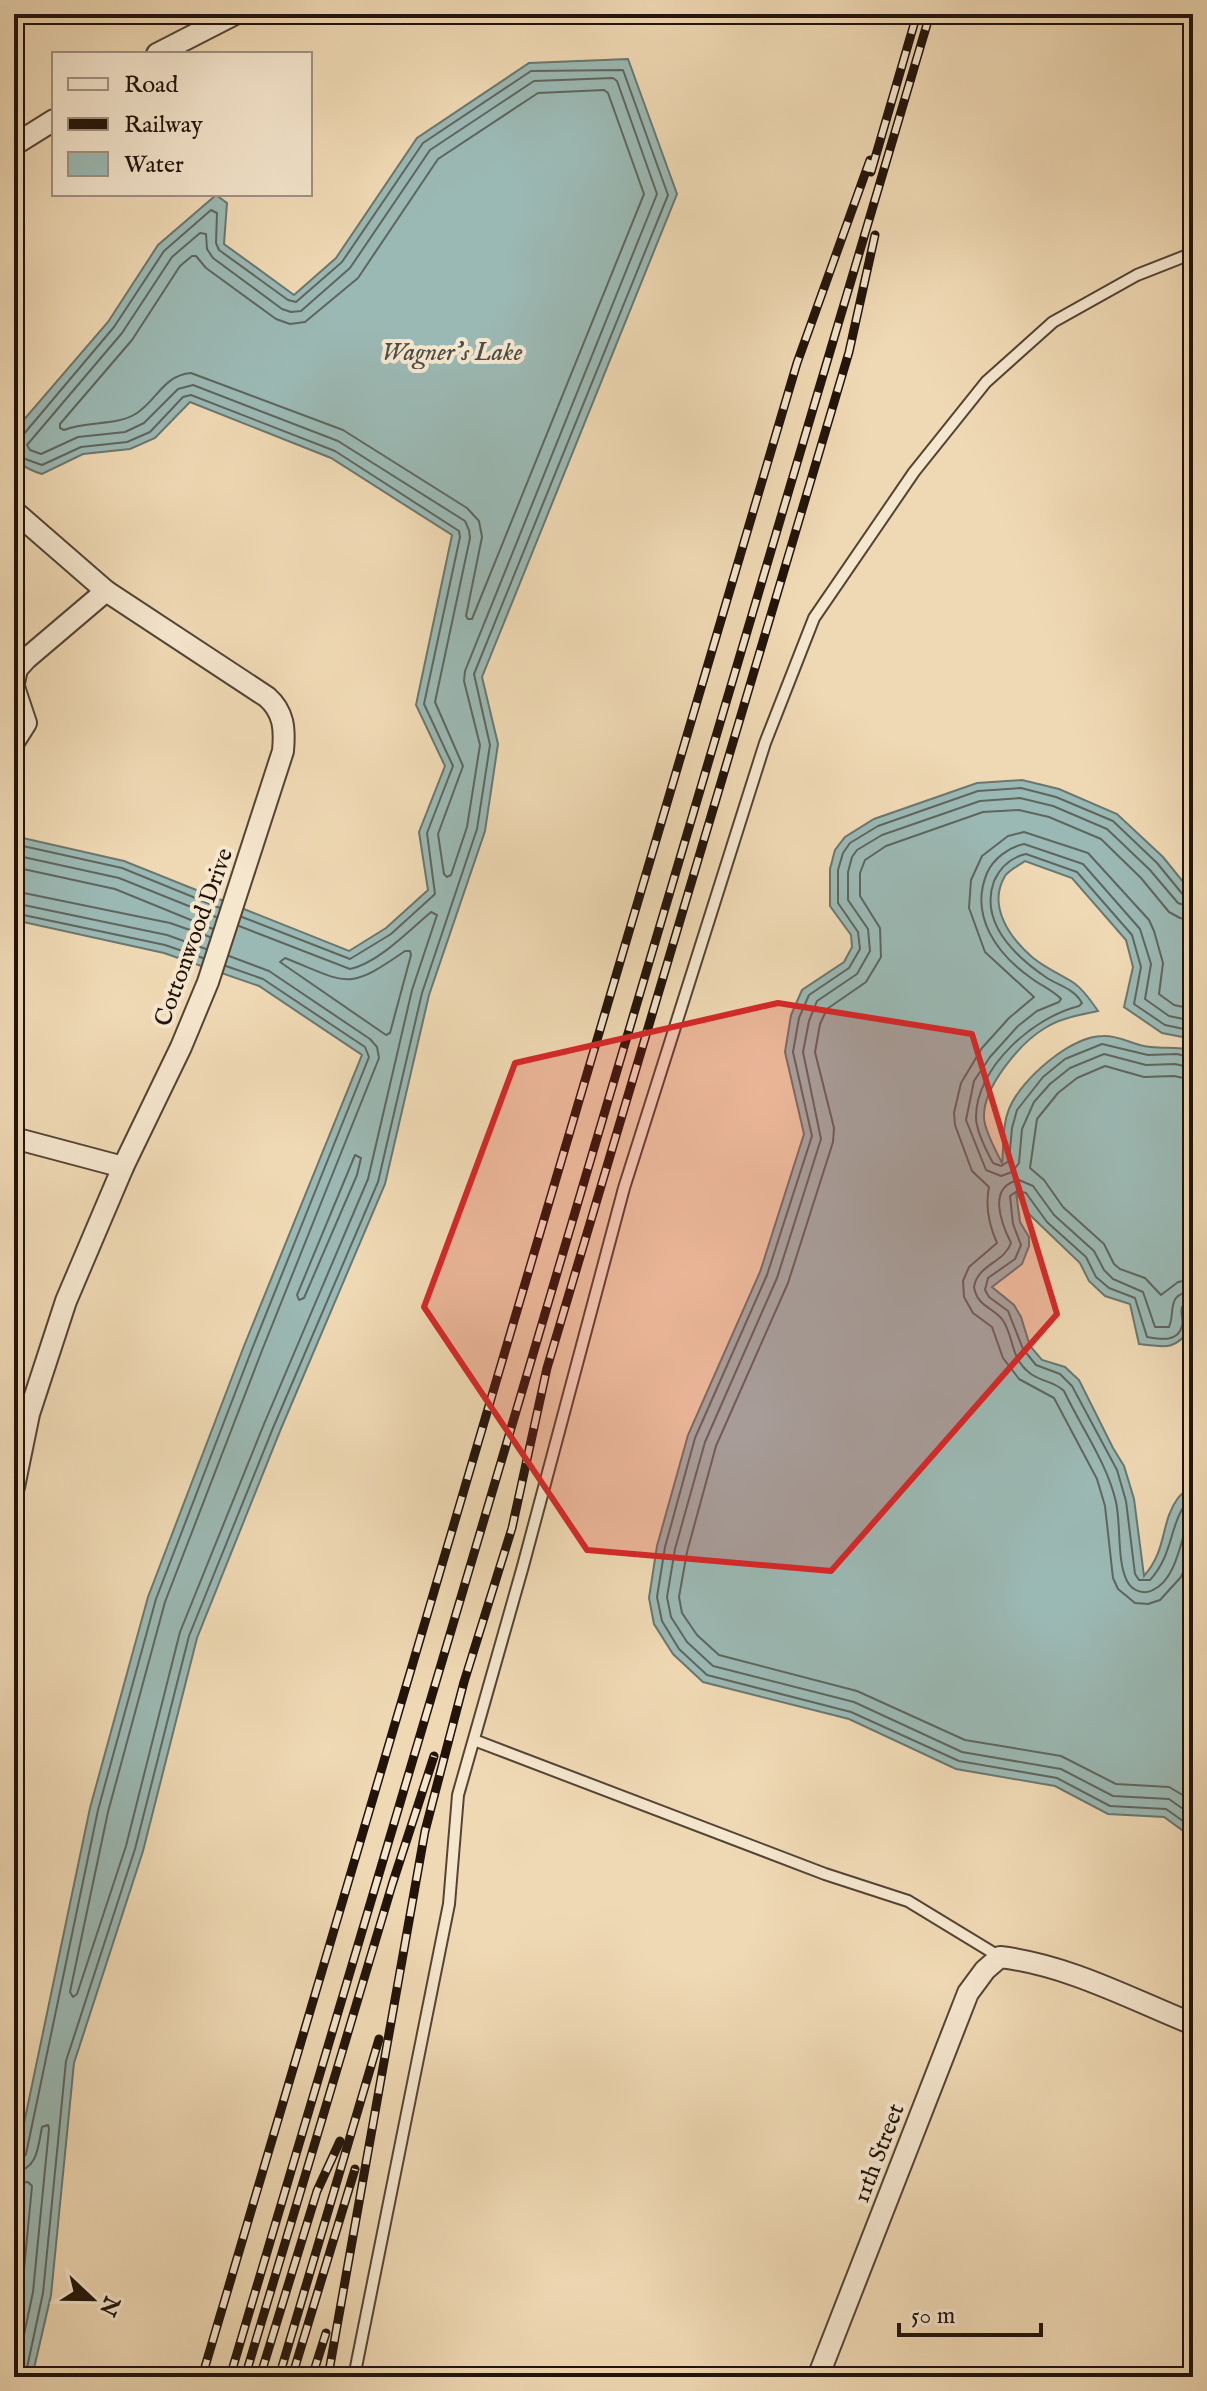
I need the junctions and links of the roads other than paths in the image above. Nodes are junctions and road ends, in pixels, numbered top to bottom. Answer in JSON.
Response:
{"nodes":[{"id":1,"x":235,"y":14,"type":"edge"},
{"id":2,"x":161,"y":52,"type":"edge"},
{"id":3,"x":52,"y":121,"type":"edge"},
{"id":4,"x":14,"y":145,"type":"edge"},
{"id":5,"x":1193,"y":253,"type":"edge"},
{"id":6,"x":14,"y":511,"type":"edge"},
{"id":7,"x":106,"y":591,"type":"junction"},
{"id":8,"x":16,"y":691,"type":"edge"},
{"id":9,"x":14,"y":742,"type":"edge"},
{"id":10,"x":14,"y":1137,"type":"edge"},
{"id":11,"x":123,"y":1167,"type":"junction"},
{"id":12,"x":14,"y":1487,"type":"edge"},
{"id":13,"x":474,"y":1740,"type":"junction"},
{"id":14,"x":1000,"y":1957,"type":"junction"},
{"id":15,"x":1193,"y":2024,"type":"edge"},
{"id":16,"x":354,"y":2377,"type":"edge"},
{"id":17,"x":818,"y":2377,"type":"edge"}],
"edges":[{"from":1,"to":2,"type":"street"},
{"from":3,"to":4,"type":"street"},
{"from":5,"to":13,"type":"lane"},
{"from":6,"to":7,"type":"street","name":"Cottonwood Drive"},
{"from":7,"to":8,"type":"street"},
{"from":7,"to":11,"type":"street","name":"Cottonwood Drive"},
{"from":8,"to":9,"type":"street"},
{"from":10,"to":11,"type":"street"},
{"from":11,"to":12,"type":"street","name":"Cottonwood Drive"},
{"from":13,"to":14,"type":"lane"},
{"from":13,"to":16,"type":"lane"},
{"from":14,"to":15,"type":"street"},
{"from":14,"to":17,"type":"street","name":"11th Street"}]}
